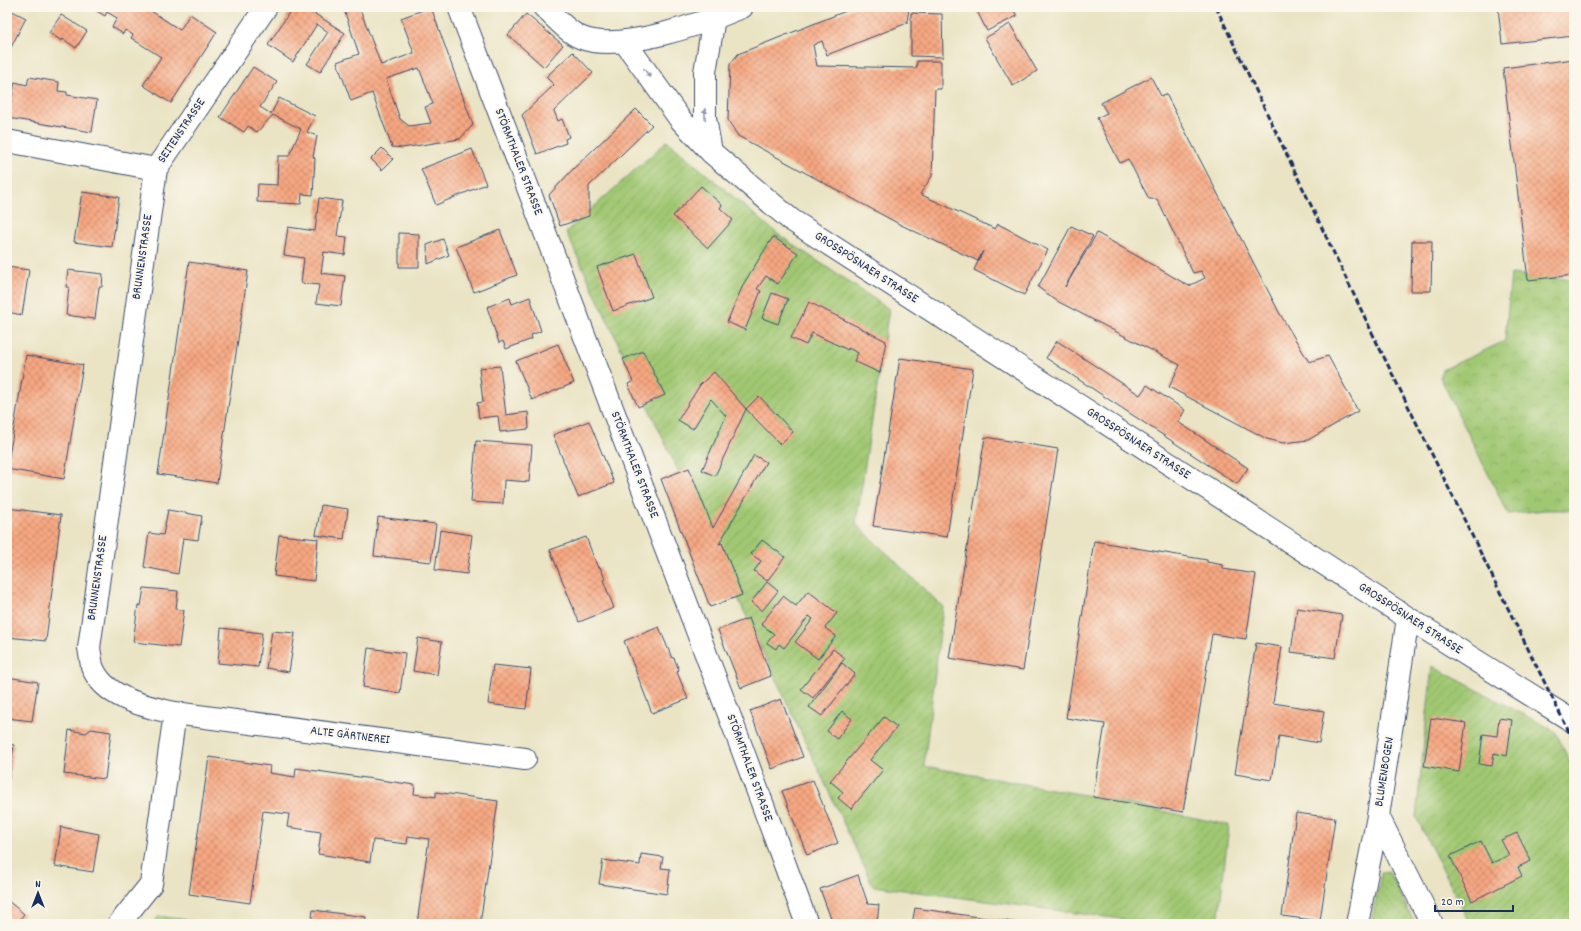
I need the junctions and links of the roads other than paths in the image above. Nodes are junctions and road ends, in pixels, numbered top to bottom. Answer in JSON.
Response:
{"nodes":[{"id":1,"x":266,"y":7,"type":"edge"},
{"id":2,"x":459,"y":7,"type":"edge"},
{"id":3,"x":544,"y":7,"type":"edge"},
{"id":4,"x":742,"y":7,"type":"edge"},
{"id":5,"x":714,"y":18,"type":"junction"},
{"id":6,"x":624,"y":41,"type":"junction"},
{"id":7,"x":7,"y":141,"type":"edge"},
{"id":8,"x":711,"y":152,"type":"junction"},
{"id":9,"x":156,"y":170,"type":"junction"},
{"id":10,"x":1408,"y":618,"type":"junction"},
{"id":11,"x":175,"y":713,"type":"junction"},
{"id":12,"x":1574,"y":722,"type":"edge"},
{"id":13,"x":524,"y":759,"type":"dead end"},
{"id":14,"x":1378,"y":816,"type":"junction"},
{"id":15,"x":119,"y":924,"type":"edge"},
{"id":16,"x":807,"y":924,"type":"edge"},
{"id":17,"x":1357,"y":924,"type":"edge"},
{"id":18,"x":1432,"y":924,"type":"edge"}],
"edges":[{"from":1,"to":9,"type":"street","name":"SEITENSTRASSE"},
{"from":2,"to":16,"type":"street","name":"STÖRMTHALER STRASSE"},
{"from":3,"to":6,"type":"street"},
{"from":4,"to":5,"type":"street"},
{"from":5,"to":6,"type":"street"},
{"from":8,"to":5,"type":"street","one_way":true},
{"from":6,"to":8,"type":"street","name":"GROSSPÖSNAER STRASSE","one_way":true},
{"from":7,"to":9,"type":"street","name":"SEITENSTRASSE"},
{"from":8,"to":10,"type":"street","name":"GROSSPÖSNAER STRASSE"},
{"from":9,"to":11,"type":"street","name":"BRUNNENSTRASSE"},
{"from":10,"to":12,"type":"street","name":"GROSSPÖSNAER STRASSE"},
{"from":10,"to":14,"type":"street","name":"BLUMENBOGEN"},
{"from":11,"to":13,"type":"street","name":"ALTE GÄRTNEREI"},
{"from":11,"to":15,"type":"street"},
{"from":14,"to":17,"type":"street","name":"BLUMENBOGEN"},
{"from":14,"to":18,"type":"street"}]}
